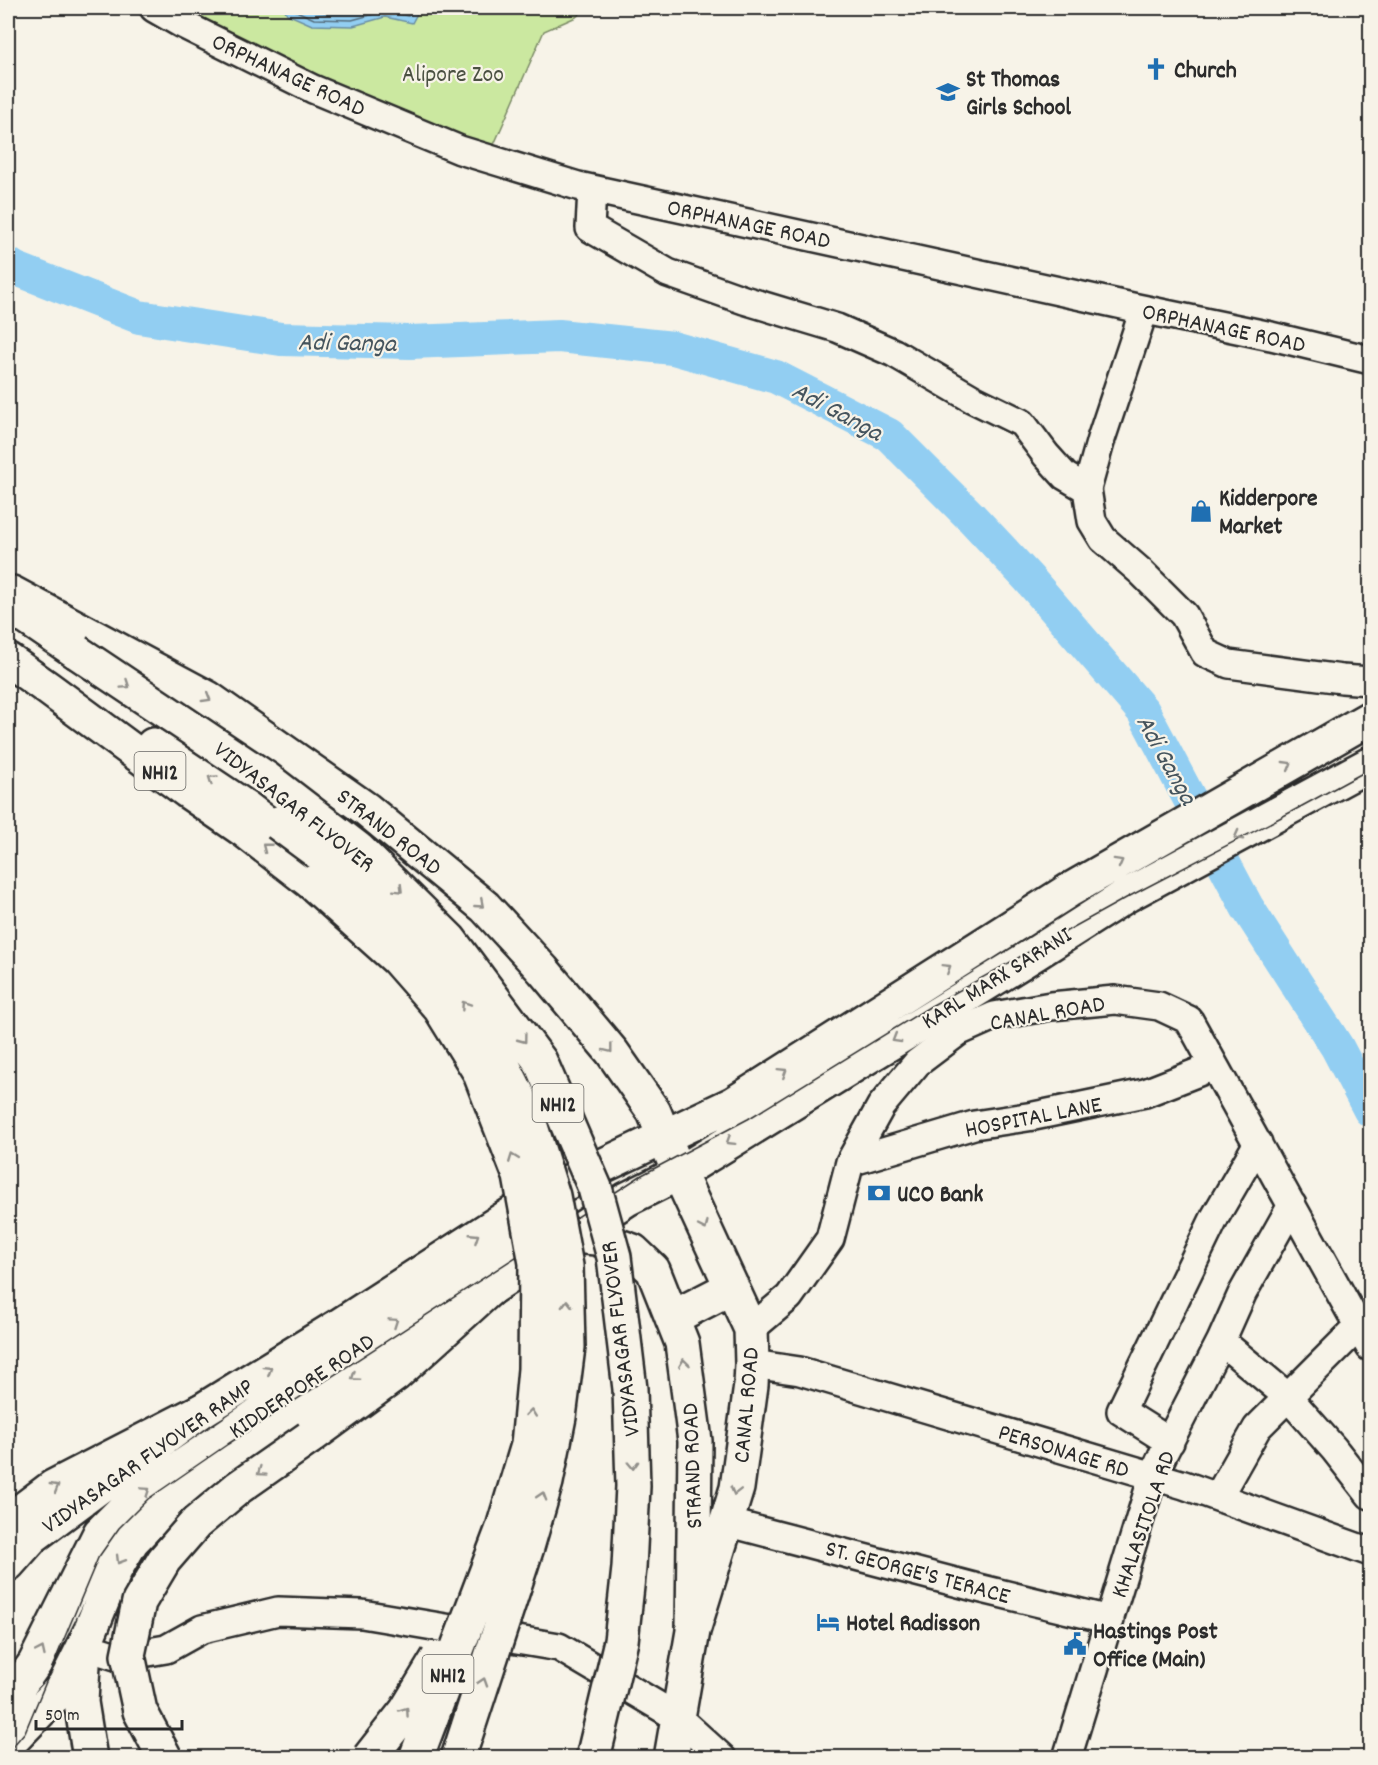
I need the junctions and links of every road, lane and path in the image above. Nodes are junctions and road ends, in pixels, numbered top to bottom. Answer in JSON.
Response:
{"nodes":[{"id":1,"x":154,"y":8,"type":"edge"},
{"id":2,"x":592,"y":189,"type":"junction"},
{"id":3,"x":1144,"y":310,"type":"junction"},
{"id":4,"x":1371,"y":360,"type":"edge"},
{"id":5,"x":1087,"y":489,"type":"junction"},
{"id":6,"x":8,"y":591,"type":"edge"},
{"id":7,"x":8,"y":605,"type":"edge"},
{"id":8,"x":8,"y":660,"type":"edge"},
{"id":9,"x":1371,"y":681,"type":"edge"},
{"id":10,"x":49,"y":689,"type":"junction"},
{"id":11,"x":1371,"y":718,"type":"edge"},
{"id":12,"x":1371,"y":764,"type":"edge"},
{"id":13,"x":1068,"y":891,"type":"junction"},
{"id":14,"x":1127,"y":895,"type":"junction"},
{"id":15,"x":1214,"y":1066,"type":"junction"},
{"id":16,"x":664,"y":1137,"type":"junction"},
{"id":17,"x":1258,"y":1143,"type":"junction"},
{"id":18,"x":850,"y":1162,"type":"junction"},
{"id":19,"x":679,"y":1173,"type":"junction"},
{"id":20,"x":627,"y":1199,"type":"joint"},
{"id":21,"x":1292,"y":1205,"type":"junction"},
{"id":22,"x":571,"y":1236,"type":"junction"},
{"id":23,"x":492,"y":1287,"type":"junction"},
{"id":24,"x":732,"y":1287,"type":"junction"},
{"id":25,"x":672,"y":1318,"type":"junction"},
{"id":26,"x":751,"y":1329,"type":"junction"},
{"id":27,"x":1365,"y":1336,"type":"edge"},
{"id":28,"x":1221,"y":1341,"type":"junction"},
{"id":29,"x":752,"y":1364,"type":"junction"},
{"id":30,"x":1288,"y":1398,"type":"junction"},
{"id":31,"x":201,"y":1412,"type":"junction"},
{"id":32,"x":1170,"y":1442,"type":"junction"},
{"id":33,"x":1153,"y":1476,"type":"junction"},
{"id":34,"x":1371,"y":1495,"type":"edge"},
{"id":35,"x":1218,"y":1497,"type":"junction"},
{"id":36,"x":8,"y":1521,"type":"edge"},
{"id":37,"x":726,"y":1522,"type":"junction"},
{"id":38,"x":1371,"y":1552,"type":"edge"},
{"id":39,"x":8,"y":1563,"type":"edge"},
{"id":40,"x":480,"y":1590,"type":"junction"},
{"id":41,"x":1110,"y":1620,"type":"junction"},
{"id":42,"x":693,"y":1631,"type":"junction"},
{"id":43,"x":621,"y":1641,"type":"junction"},
{"id":44,"x":84,"y":1646,"type":"junction"},
{"id":45,"x":20,"y":1702,"type":"edge"},
{"id":46,"x":677,"y":1717,"type":"junction"},
{"id":47,"x":8,"y":1744,"type":"edge"},
{"id":48,"x":90,"y":1758,"type":"edge"},
{"id":49,"x":165,"y":1758,"type":"edge"},
{"id":50,"x":369,"y":1758,"type":"edge"},
{"id":51,"x":416,"y":1758,"type":"edge"},
{"id":52,"x":458,"y":1758,"type":"edge"},
{"id":53,"x":593,"y":1758,"type":"edge"},
{"id":54,"x":616,"y":1758,"type":"edge"},
{"id":55,"x":671,"y":1758,"type":"edge"},
{"id":56,"x":722,"y":1758,"type":"edge"},
{"id":57,"x":1067,"y":1758,"type":"edge"}],
"edges":[{"from":1,"to":2,"type":"street","name":"ORPHANAGE ROAD"},
{"from":2,"to":3,"type":"street","name":"ORPHANAGE ROAD"},
{"from":2,"to":5,"type":"street"},
{"from":3,"to":4,"type":"street","name":"ORPHANAGE ROAD"},
{"from":3,"to":5,"type":"street"},
{"from":5,"to":9,"type":"street"},
{"from":6,"to":16,"type":"main road","name":"STRAND ROAD","one_way":true},
{"from":7,"to":43,"type":"main road","name":"VIDYASAGAR FLYOVER","number":"NH12","one_way":true,"bridge":true},
{"from":8,"to":10,"type":"main road","name":"VIDYASAGAR FLYOVER","number":"NH12"},
{"from":40,"to":10,"type":"main road","name":"VIDYASAGAR FLYOVER","number":"NH12","one_way":true,"bridge":true},
{"from":52,"to":10,"type":"main road","one_way":true,"bridge":true},
{"from":13,"to":11,"type":"main road","one_way":true},
{"from":12,"to":14,"type":"main road","name":"KARL MARX SARANI","one_way":true},
{"from":13,"to":14,"type":"main road"},
{"from":16,"to":13,"type":"main road","one_way":true},
{"from":14,"to":19,"type":"main road","name":"KARL MARX SARANI","one_way":true},
{"from":15,"to":17,"type":"street","name":"CANAL ROAD"},
{"from":15,"to":18,"type":"street","name":"HOSPITAL LANE"},
{"from":15,"to":18,"type":"street","name":"CANAL ROAD"},
{"from":16,"to":19,"type":"main road","name":"STRAND ROAD"},
{"from":31,"to":16,"type":"main road","name":"VIDYASAGAR FLYOVER RAMP","one_way":true},
{"from":45,"to":16,"type":"main road","name":"KIDDERPORE ROAD","one_way":true},
{"from":17,"to":21,"type":"street","name":"CANAL ROAD"},
{"from":17,"to":32,"type":"street"},
{"from":18,"to":26,"type":"street","name":"CANAL ROAD"},
{"from":19,"to":20,"type":"main road","name":"KARL MARX SARANI"},
{"from":19,"to":24,"type":"main road","name":"STRAND ROAD","one_way":true},
{"from":20,"to":22,"type":"main road","name":"KIDDERPORE ROAD"},
{"from":21,"to":27,"type":"street","name":"CANAL ROAD"},
{"from":21,"to":28,"type":"street","name":"KHALASITOLA RD"},
{"from":22,"to":23,"type":"main road","name":"KIDDERPORE ROAD"},
{"from":22,"to":25,"type":"main road","name":"STRAND ROAD"},
{"from":23,"to":44,"type":"main road","name":"KIDDERPORE ROAD","one_way":true},
{"from":23,"to":49,"type":"main road","one_way":true,"bridge":true},
{"from":24,"to":25,"type":"main road"},
{"from":24,"to":26,"type":"main road","name":"STRAND ROAD"},
{"from":42,"to":25,"type":"main road","name":"STRAND ROAD","one_way":true},
{"from":26,"to":29,"type":"main road","name":"CANAL ROAD"},
{"from":27,"to":30,"type":"street"},
{"from":28,"to":30,"type":"street"},
{"from":28,"to":32,"type":"street","name":"KHALASITOLA RD"},
{"from":29,"to":33,"type":"street","name":"PERSONAGE RD"},
{"from":29,"to":37,"type":"main road","name":"CANAL ROAD","one_way":true},
{"from":30,"to":34,"type":"street"},
{"from":30,"to":35,"type":"street"},
{"from":36,"to":31,"type":"main road","one_way":true},
{"from":31,"to":39,"type":"main road","name":"VIDYASAGAR FLYOVER RAMP"},
{"from":32,"to":33,"type":"street","name":"KHALASITOLA RD"},
{"from":33,"to":35,"type":"street","name":"PERSONAGE RD"},
{"from":33,"to":41,"type":"street","name":"KHALASITOLA RD"},
{"from":35,"to":38,"type":"street","name":"PERSONAGE RD"},
{"from":37,"to":41,"type":"street","name":"ST. GEORGE'S TERACE"},
{"from":37,"to":42,"type":"main road","name":"CANAL ROAD"},
{"from":50,"to":40,"type":"main road","one_way":true,"bridge":true},
{"from":40,"to":51,"type":"main road","name":"VIDYASAGAR FLYOVER","number":"NH12","bridge":true},
{"from":41,"to":57,"type":"street","name":"KHALASITOLA RD"},
{"from":42,"to":46,"type":"main road","name":"STRAND ROAD"},
{"from":43,"to":53,"type":"main road","name":"VIDYASAGAR FLYOVER","number":"NH12","bridge":true},
{"from":43,"to":54,"type":"main road","bridge":true},
{"from":44,"to":45,"type":"main road","name":"KIDDERPORE ROAD"},
{"from":44,"to":46,"type":"street"},
{"from":44,"to":48,"type":"main road"},
{"from":45,"to":47,"type":"main road","name":"KIDDERPORE ROAD"},
{"from":46,"to":55,"type":"main road","name":"STRAND ROAD"},
{"from":46,"to":56,"type":"street"}]}
